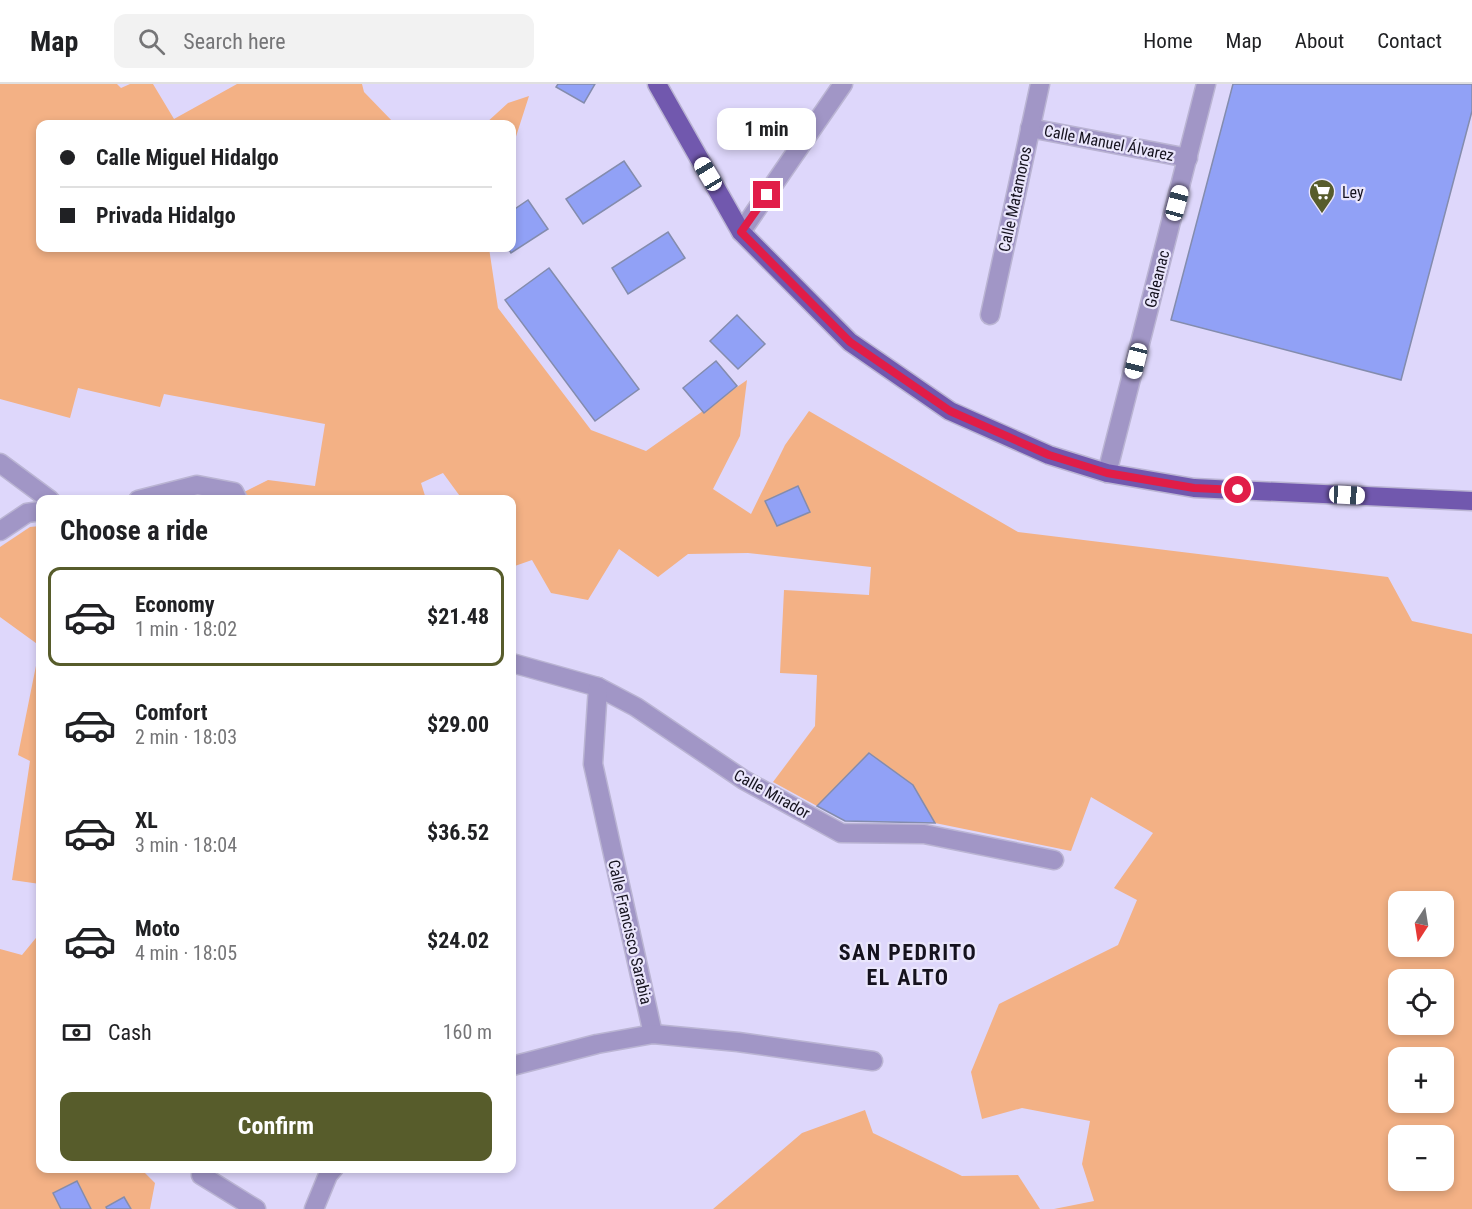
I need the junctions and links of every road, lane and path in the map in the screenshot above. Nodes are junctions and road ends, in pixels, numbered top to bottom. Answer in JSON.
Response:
{"nodes":[{"id":1,"x":657,"y":84,"type":"edge"},
{"id":2,"x":843,"y":84,"type":"edge"},
{"id":3,"x":1040,"y":84,"type":"edge"},
{"id":4,"x":1206,"y":84,"type":"edge"},
{"id":5,"x":1030,"y":128,"type":"junction"},
{"id":6,"x":1188,"y":158,"type":"junction"},
{"id":7,"x":741,"y":232,"type":"junction"},
{"id":8,"x":990,"y":315,"type":"dead end"},
{"id":9,"x":0,"y":463,"type":"edge"},
{"id":10,"x":1107,"y":473,"type":"junction"},
{"id":11,"x":43,"y":495,"type":"edge"},
{"id":12,"x":158,"y":495,"type":"edge"},
{"id":13,"x":236,"y":495,"type":"edge"},
{"id":14,"x":1472,"y":501,"type":"edge"},
{"id":15,"x":36,"y":512,"type":"edge"},
{"id":16,"x":0,"y":531,"type":"edge"},
{"id":17,"x":516,"y":664,"type":"edge"},
{"id":18,"x":598,"y":687,"type":"junction"},
{"id":19,"x":1054,"y":860,"type":"dead end"},
{"id":20,"x":653,"y":1034,"type":"junction"},
{"id":21,"x":873,"y":1061,"type":"dead end"},
{"id":22,"x":516,"y":1065,"type":"edge"},
{"id":23,"x":204,"y":1173,"type":"edge"},
{"id":24,"x":330,"y":1173,"type":"edge"},
{"id":25,"x":256,"y":1209,"type":"edge"},
{"id":26,"x":314,"y":1209,"type":"edge"}],
"edges":[{"from":1,"to":7,"type":"main road"},
{"from":2,"to":7,"type":"street"},
{"from":3,"to":5,"type":"street","name":"Calle Matamoros"},
{"from":4,"to":6,"type":"street","name":"Galeanac"},
{"from":5,"to":6,"type":"street","name":"Calle Manuel Álvarez"},
{"from":5,"to":8,"type":"street","name":"Calle Matamoros"},
{"from":6,"to":10,"type":"street","name":"Galeanac"},
{"from":7,"to":10,"type":"main road"},
{"from":9,"to":11,"type":"street"},
{"from":10,"to":14,"type":"main road"},
{"from":12,"to":13,"type":"street"},
{"from":15,"to":16,"type":"street"},
{"from":17,"to":18,"type":"street","name":"Calle Mirador"},
{"from":18,"to":19,"type":"street","name":"Calle Mirador"},
{"from":18,"to":20,"type":"street","name":"Calle Francisco Sarabia"},
{"from":20,"to":21,"type":"street"},
{"from":20,"to":22,"type":"street"},
{"from":23,"to":25,"type":"street"},
{"from":24,"to":26,"type":"street"}]}
